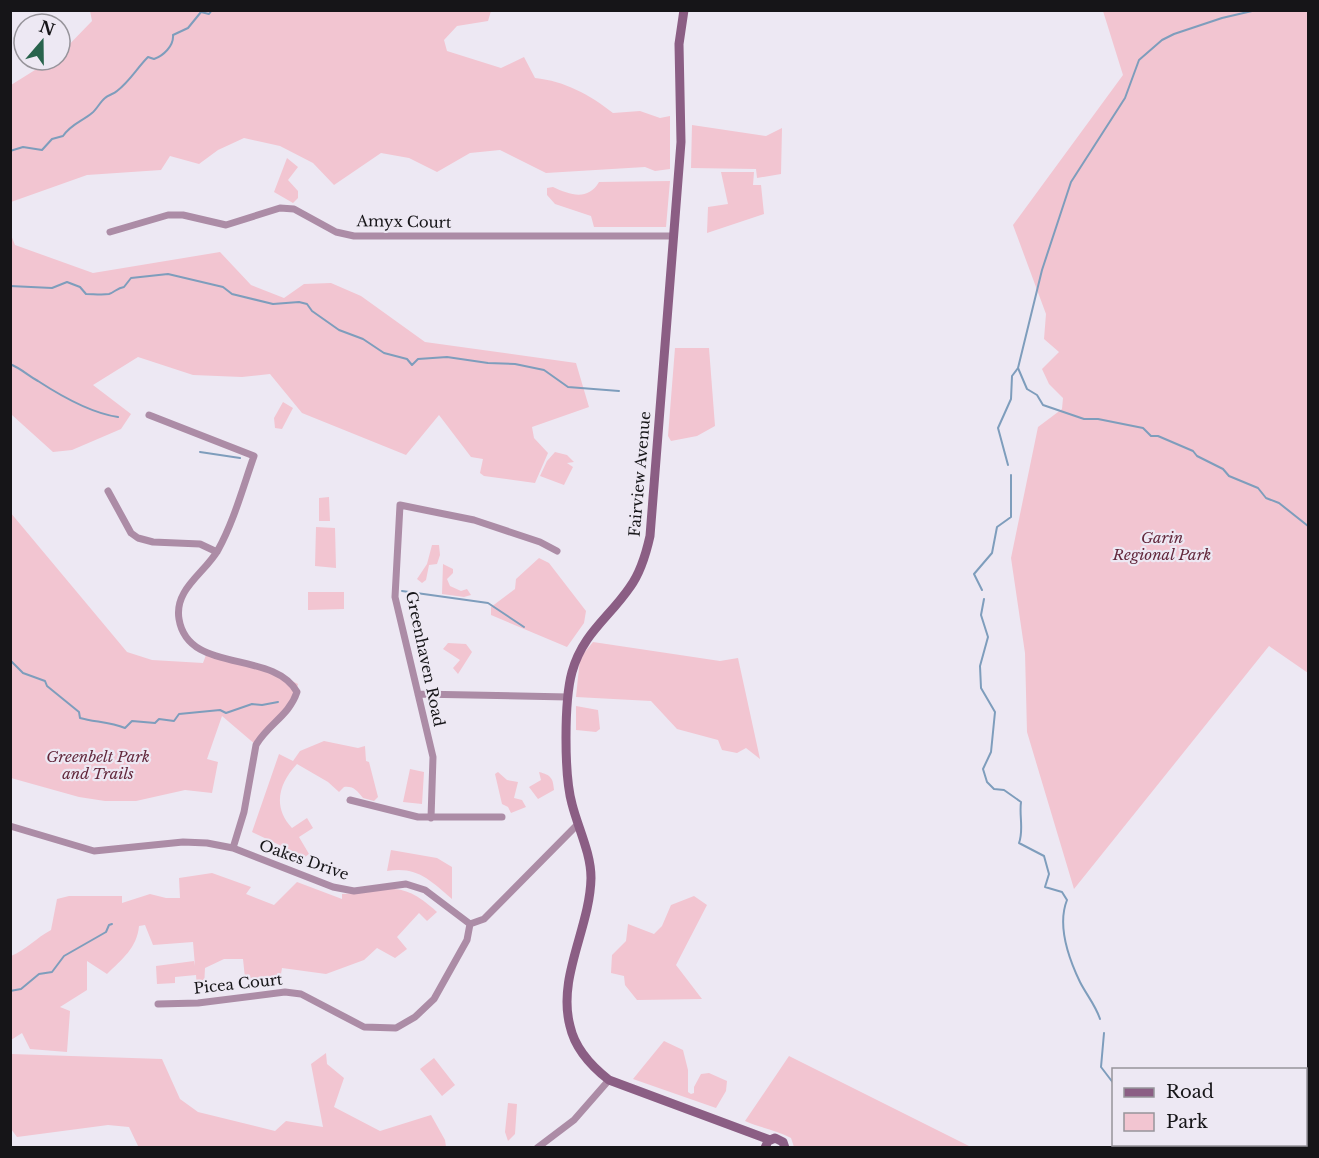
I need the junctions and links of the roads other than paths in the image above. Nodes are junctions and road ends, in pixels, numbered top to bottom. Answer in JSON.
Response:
{"nodes":[{"id":1,"x":684,"y":10,"type":"edge"},
{"id":2,"x":110,"y":232,"type":"dead end"},
{"id":3,"x":674,"y":236,"type":"junction"},
{"id":4,"x":149,"y":415,"type":"dead end"},
{"id":5,"x":108,"y":491,"type":"dead end"},
{"id":6,"x":556,"y":551,"type":"dead end"},
{"id":7,"x":217,"y":552,"type":"junction"},
{"id":8,"x":418,"y":694,"type":"junction"},
{"id":9,"x":568,"y":697,"type":"junction"},
{"id":10,"x":350,"y":800,"type":"dead end"},
{"id":11,"x":431,"y":818,"type":"junction"},
{"id":12,"x":502,"y":818,"type":"dead end"},
{"id":13,"x":578,"y":824,"type":"junction"},
{"id":14,"x":10,"y":826,"type":"edge"},
{"id":15,"x":233,"y":848,"type":"junction"},
{"id":16,"x":470,"y":924,"type":"junction"},
{"id":17,"x":158,"y":1004,"type":"dead end"},
{"id":18,"x":609,"y":1080,"type":"junction"},
{"id":19,"x":767,"y":1145,"type":"edge"},
{"id":20,"x":537,"y":1148,"type":"edge"},
{"id":21,"x":785,"y":1148,"type":"edge"}],
"edges":[{"from":1,"to":3,"type":"main road","name":"Fairview Avenue"},
{"from":2,"to":3,"type":"street","name":"Amyx Court"},
{"from":3,"to":9,"type":"main road","name":"Fairview Avenue"},
{"from":4,"to":7,"type":"street"},
{"from":5,"to":7,"type":"street"},
{"from":6,"to":8,"type":"street","name":"Greenhaven Road"},
{"from":7,"to":15,"type":"street"},
{"from":8,"to":9,"type":"street"},
{"from":8,"to":11,"type":"street","name":"Greenhaven Road"},
{"from":9,"to":13,"type":"main road","name":"Fairview Avenue"},
{"from":10,"to":11,"type":"street"},
{"from":11,"to":12,"type":"street"},
{"from":13,"to":16,"type":"street"},
{"from":13,"to":18,"type":"main road","name":"Fairview Avenue"},
{"from":14,"to":15,"type":"street","name":"Oakes Drive"},
{"from":15,"to":16,"type":"street","name":"Oakes Drive"},
{"from":16,"to":17,"type":"street","name":"Picea Court"},
{"from":18,"to":19,"type":"main road","name":"Fairview Avenue"},
{"from":18,"to":20,"type":"street"},
{"from":19,"to":21,"type":"main road","name":"Fairview Avenue"}]}
